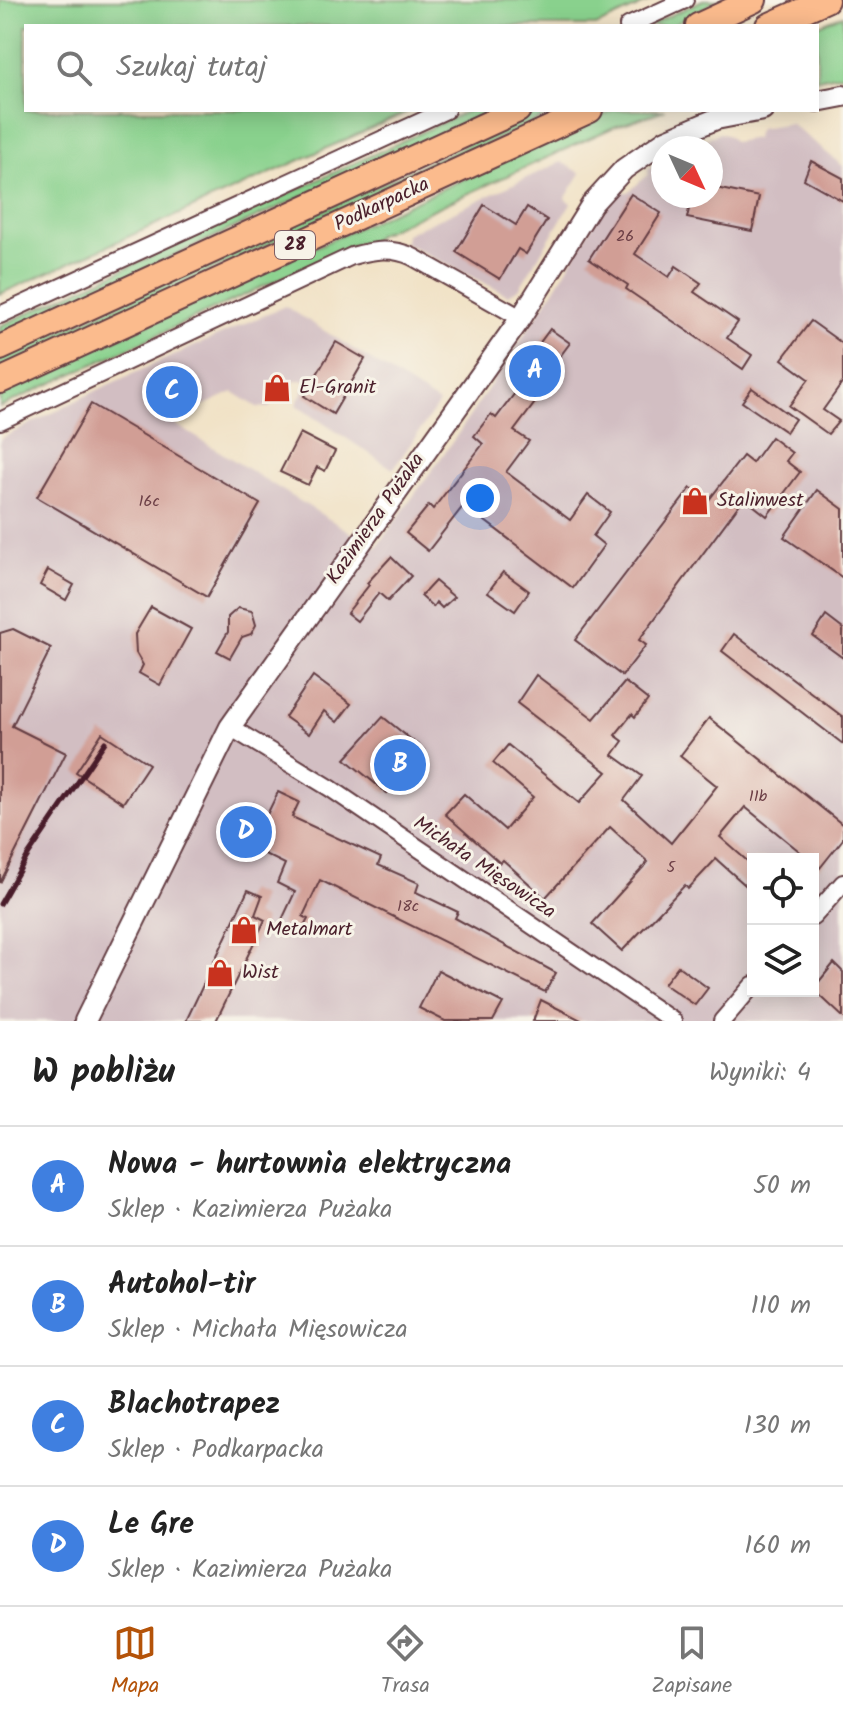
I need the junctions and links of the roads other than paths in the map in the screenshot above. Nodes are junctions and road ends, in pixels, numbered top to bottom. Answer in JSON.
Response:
{"nodes":[{"id":1,"x":685,"y":0,"type":"edge"},
{"id":2,"x":754,"y":0,"type":"edge"},
{"id":3,"x":826,"y":0,"type":"edge"},
{"id":4,"x":632,"y":24,"type":"edge"},
{"id":5,"x":702,"y":24,"type":"edge"},
{"id":6,"x":772,"y":24,"type":"edge"},
{"id":7,"x":843,"y":96,"type":"edge"},
{"id":8,"x":819,"y":101,"type":"edge"},
{"id":9,"x":442,"y":112,"type":"edge"},
{"id":10,"x":514,"y":112,"type":"edge"},
{"id":11,"x":586,"y":112,"type":"edge"},
{"id":12,"x":753,"y":112,"type":"edge"},
{"id":13,"x":0,"y":315,"type":"edge"},
{"id":14,"x":521,"y":318,"type":"junction"},
{"id":15,"x":0,"y":348,"type":"edge"},
{"id":16,"x":0,"y":381,"type":"edge"},
{"id":17,"x":0,"y":421,"type":"edge"},
{"id":18,"x":230,"y":727,"type":"junction"},
{"id":19,"x":843,"y":883,"type":"edge"},
{"id":20,"x":819,"y":910,"type":"edge"},
{"id":21,"x":747,"y":992,"type":"edge"},
{"id":22,"x":85,"y":1021,"type":"edge"},
{"id":23,"x":673,"y":1021,"type":"edge"},
{"id":24,"x":722,"y":1021,"type":"edge"}],
"edges":[{"from":1,"to":4,"type":"street"},
{"from":2,"to":5,"type":"main road"},
{"from":3,"to":6,"type":"main road"},
{"from":7,"to":8,"type":"street"},
{"from":9,"to":13,"type":"street"},
{"from":10,"to":15,"type":"main road","name":"Podkarpacka","number":"28"},
{"from":11,"to":16,"type":"main road","name":"Podkarpacka","number":"28"},
{"from":12,"to":14,"type":"street","name":"Kazimierza Pużaka"},
{"from":14,"to":17,"type":"street"},
{"from":14,"to":18,"type":"street","name":"Kazimierza Pużaka"},
{"from":18,"to":22,"type":"street","name":"Kazimierza Pużaka"},
{"from":18,"to":23,"type":"street","name":"Michała Mięsowicza"},
{"from":19,"to":20,"type":"street"},
{"from":21,"to":24,"type":"street"}]}
